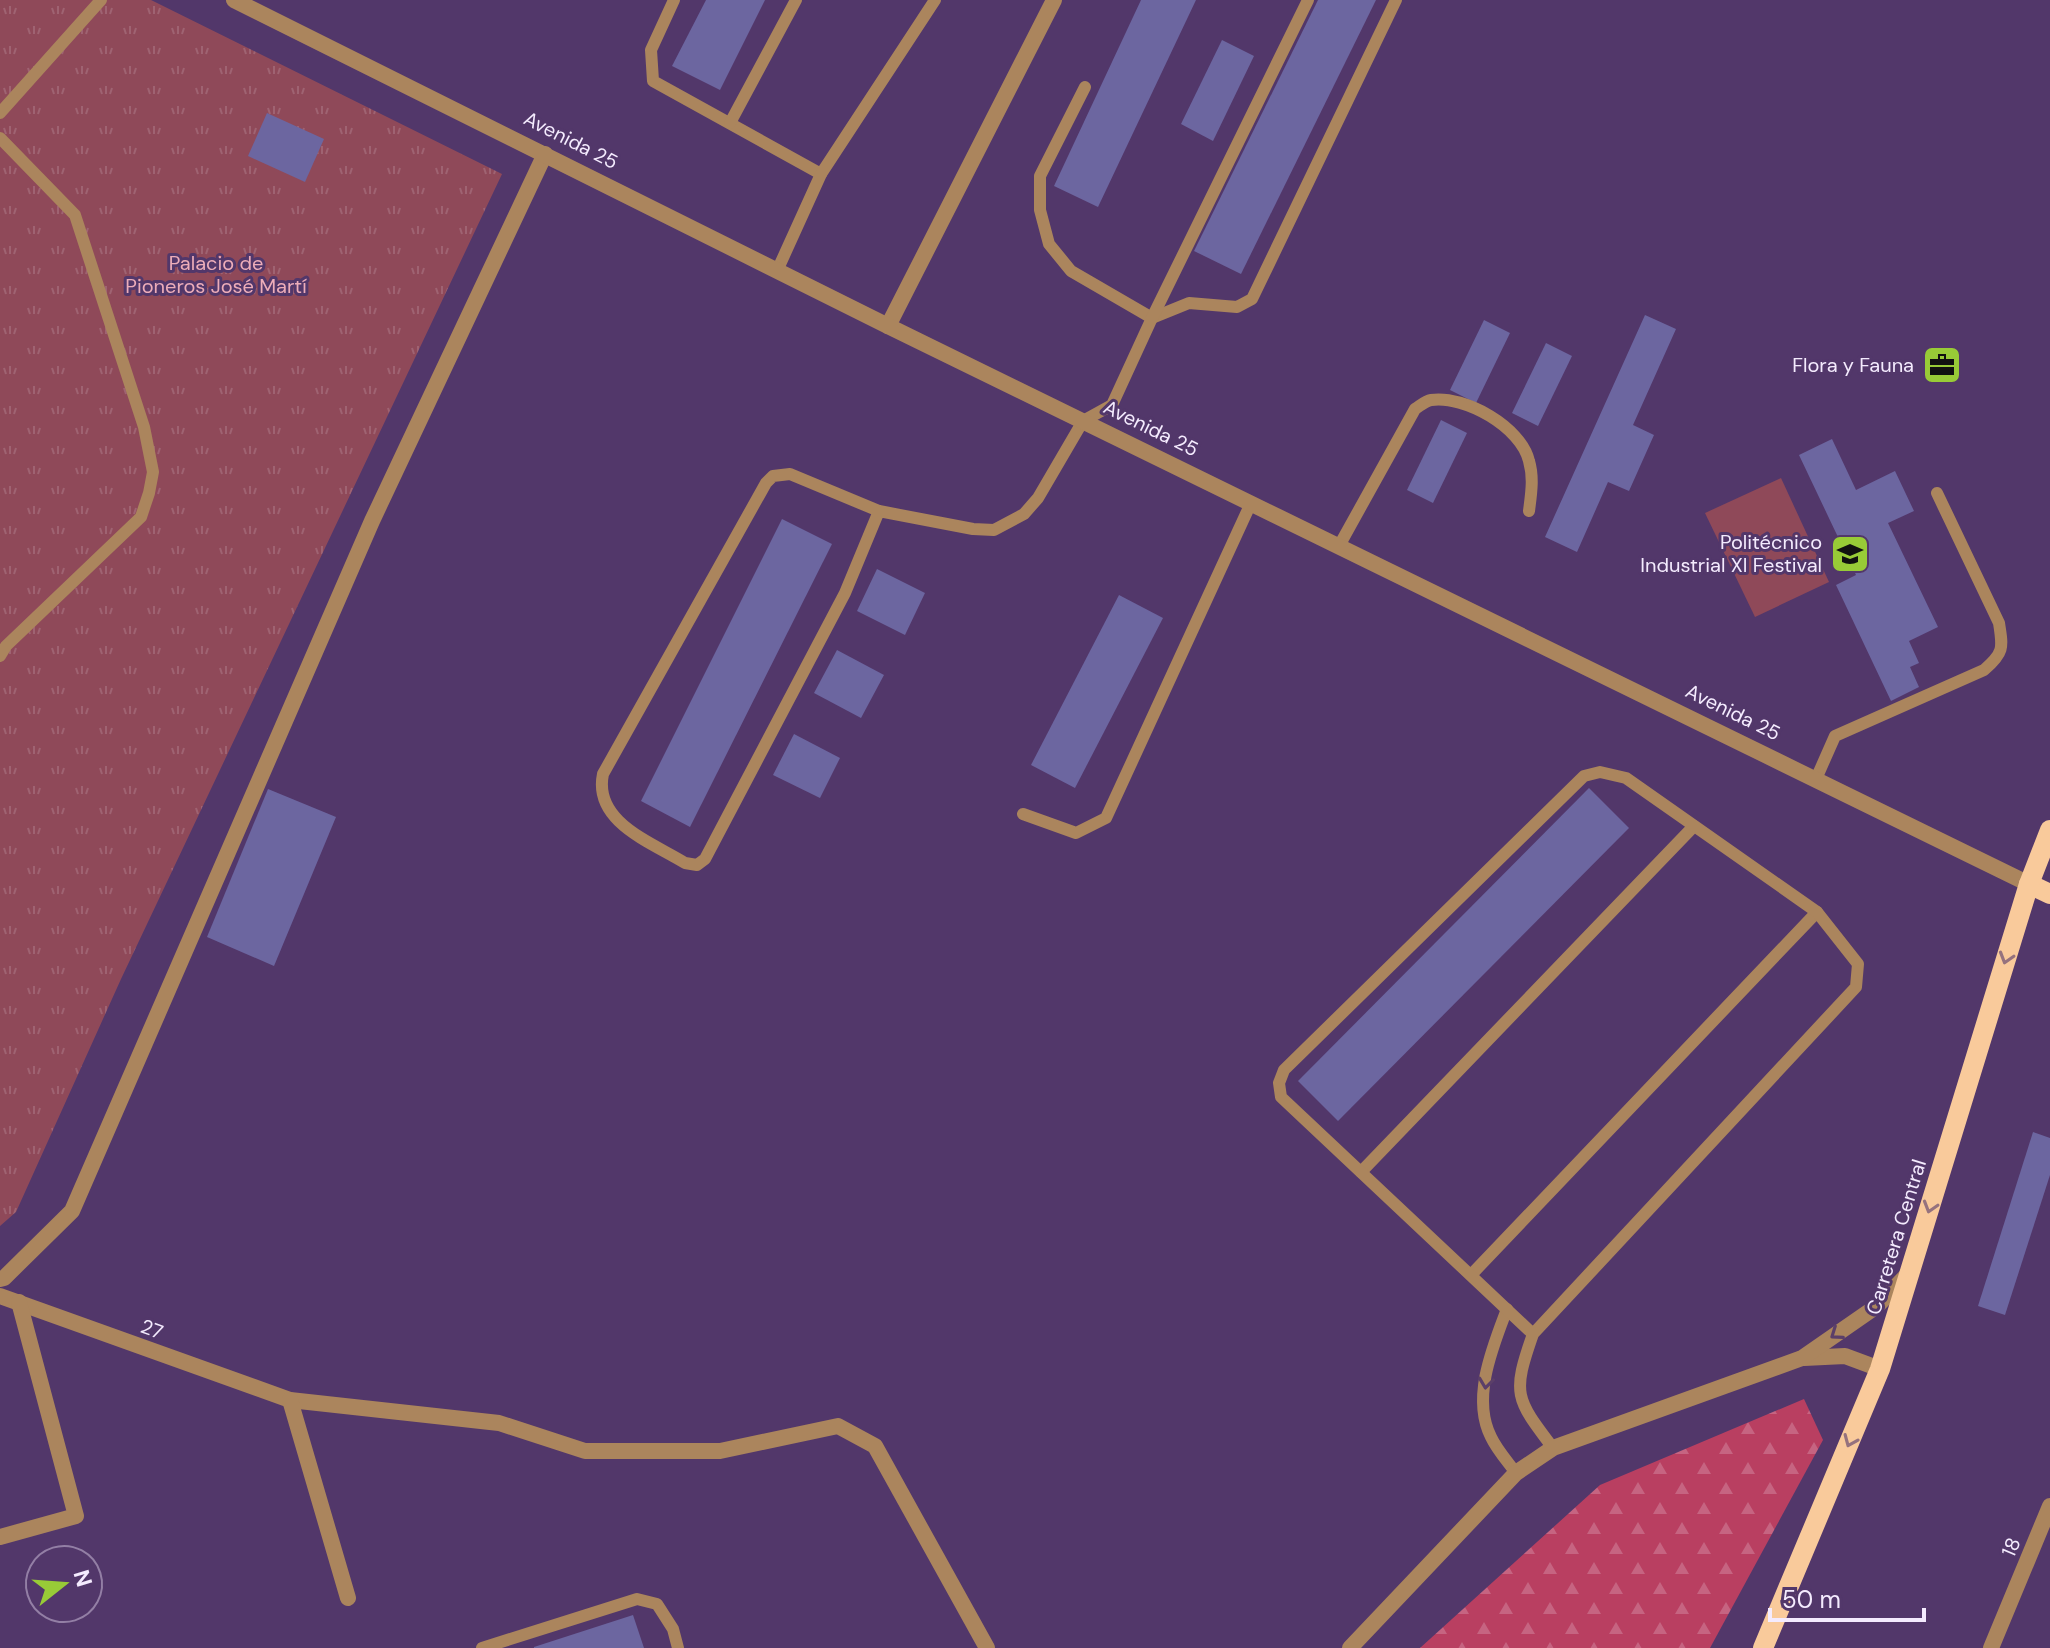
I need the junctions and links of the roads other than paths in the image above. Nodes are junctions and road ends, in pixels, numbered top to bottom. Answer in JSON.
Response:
{"nodes":[{"id":1,"x":101,"y":0,"type":"edge"},
{"id":2,"x":234,"y":0,"type":"edge"},
{"id":3,"x":674,"y":0,"type":"edge"},
{"id":4,"x":796,"y":0,"type":"edge"},
{"id":5,"x":935,"y":0,"type":"edge"},
{"id":6,"x":1054,"y":0,"type":"edge"},
{"id":7,"x":1308,"y":0,"type":"edge"},
{"id":8,"x":1396,"y":0,"type":"edge"},
{"id":9,"x":1085,"y":87,"type":"dead end"},
{"id":10,"x":0,"y":113,"type":"edge"},
{"id":11,"x":730,"y":123,"type":"junction"},
{"id":12,"x":0,"y":138,"type":"edge"},
{"id":13,"x":545,"y":154,"type":"junction"},
{"id":14,"x":821,"y":174,"type":"junction"},
{"id":15,"x":777,"y":271,"type":"junction"},
{"id":16,"x":1152,"y":318,"type":"junction"},
{"id":17,"x":888,"y":326,"type":"junction"},
{"id":18,"x":1083,"y":421,"type":"junction"},
{"id":19,"x":1937,"y":493,"type":"dead end"},
{"id":20,"x":1251,"y":503,"type":"junction"},
{"id":21,"x":879,"y":511,"type":"junction"},
{"id":22,"x":1529,"y":511,"type":"dead end"},
{"id":23,"x":1339,"y":546,"type":"junction"},
{"id":24,"x":0,"y":656,"type":"edge"},
{"id":25,"x":1816,"y":779,"type":"junction"},
{"id":26,"x":1023,"y":814,"type":"dead end"},
{"id":27,"x":1694,"y":826,"type":"junction"},
{"id":28,"x":2050,"y":830,"type":"edge"},
{"id":29,"x":2029,"y":884,"type":"junction"},
{"id":30,"x":2050,"y":894,"type":"edge"},
{"id":31,"x":1817,"y":912,"type":"junction"},
{"id":32,"x":1361,"y":1172,"type":"junction"},
{"id":33,"x":1910,"y":1272,"type":"junction"},
{"id":34,"x":1471,"y":1275,"type":"junction"},
{"id":35,"x":0,"y":1279,"type":"edge"},
{"id":36,"x":0,"y":1296,"type":"edge"},
{"id":37,"x":19,"y":1302,"type":"junction"},
{"id":38,"x":1507,"y":1309,"type":"junction"},
{"id":39,"x":1533,"y":1334,"type":"junction"},
{"id":40,"x":1802,"y":1358,"type":"junction"},
{"id":41,"x":1880,"y":1369,"type":"junction"},
{"id":42,"x":290,"y":1400,"type":"junction"},
{"id":43,"x":1553,"y":1448,"type":"junction"},
{"id":44,"x":1516,"y":1473,"type":"junction"},
{"id":45,"x":2050,"y":1506,"type":"edge"},
{"id":46,"x":0,"y":1537,"type":"edge"},
{"id":47,"x":348,"y":1598,"type":"dead end"},
{"id":48,"x":482,"y":1648,"type":"edge"},
{"id":49,"x":678,"y":1648,"type":"edge"},
{"id":50,"x":987,"y":1648,"type":"edge"},
{"id":51,"x":1350,"y":1648,"type":"edge"},
{"id":52,"x":1763,"y":1648,"type":"edge"},
{"id":53,"x":1991,"y":1648,"type":"edge"}],
"edges":[{"from":1,"to":10,"type":"lane"},
{"from":2,"to":13,"type":"street","name":"Avenida 25"},
{"from":3,"to":11,"type":"lane"},
{"from":4,"to":11,"type":"lane"},
{"from":5,"to":14,"type":"lane"},
{"from":6,"to":17,"type":"street"},
{"from":7,"to":16,"type":"lane"},
{"from":8,"to":16,"type":"lane"},
{"from":9,"to":16,"type":"lane"},
{"from":11,"to":14,"type":"lane"},
{"from":12,"to":24,"type":"lane"},
{"from":13,"to":15,"type":"street","name":"Avenida 25"},
{"from":13,"to":35,"type":"street"},
{"from":14,"to":15,"type":"lane"},
{"from":15,"to":17,"type":"street","name":"Avenida 25"},
{"from":16,"to":18,"type":"lane"},
{"from":17,"to":18,"type":"street","name":"Avenida 25"},
{"from":18,"to":20,"type":"street","name":"Avenida 25"},
{"from":18,"to":21,"type":"lane"},
{"from":19,"to":25,"type":"lane"},
{"from":20,"to":23,"type":"street","name":"Avenida 25"},
{"from":20,"to":26,"type":"lane"},
{"from":21,"to":21,"type":"lane"},
{"from":22,"to":23,"type":"lane"},
{"from":23,"to":25,"type":"street","name":"Avenida 25"},
{"from":25,"to":29,"type":"street","name":"Avenida 25"},
{"from":27,"to":31,"type":"lane"},
{"from":27,"to":32,"type":"lane"},
{"from":27,"to":32,"type":"lane"},
{"from":28,"to":29,"type":"main road","name":"Carretera Central"},
{"from":29,"to":30,"type":"main road","name":"Avenida 25"},
{"from":29,"to":33,"type":"main road","name":"Carretera Central","one_way":true},
{"from":31,"to":34,"type":"lane"},
{"from":31,"to":39,"type":"lane"},
{"from":32,"to":34,"type":"lane"},
{"from":33,"to":40,"type":"street","one_way":true},
{"from":33,"to":41,"type":"main road","name":"Carretera Central"},
{"from":34,"to":38,"type":"lane"},
{"from":36,"to":37,"type":"street","name":"27"},
{"from":37,"to":42,"type":"street","name":"27"},
{"from":37,"to":46,"type":"street"},
{"from":38,"to":39,"type":"lane"},
{"from":38,"to":44,"type":"lane","one_way":true},
{"from":39,"to":43,"type":"lane"},
{"from":40,"to":41,"type":"street"},
{"from":40,"to":43,"type":"street"},
{"from":41,"to":52,"type":"main road","name":"Carretera Central","one_way":true},
{"from":42,"to":47,"type":"street"},
{"from":42,"to":50,"type":"street","name":"27"},
{"from":43,"to":44,"type":"street"},
{"from":44,"to":51,"type":"street"},
{"from":45,"to":53,"type":"street","name":"18"},
{"from":48,"to":49,"type":"lane"}]}
